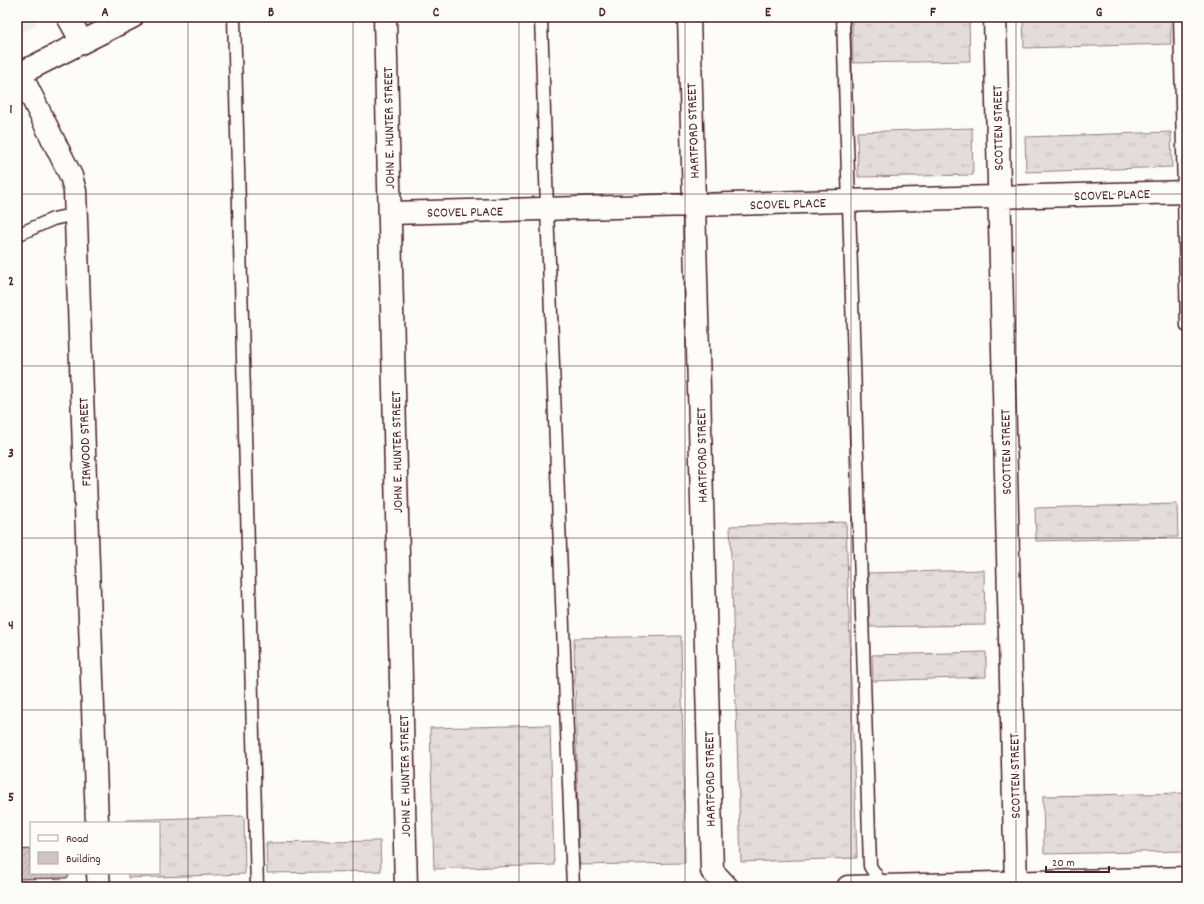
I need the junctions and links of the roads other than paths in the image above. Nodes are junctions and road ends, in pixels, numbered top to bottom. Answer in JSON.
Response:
{"nodes":[{"id":1,"x":68,"y":17,"type":"edge"},
{"id":2,"x":132,"y":17,"type":"edge"},
{"id":3,"x":234,"y":17,"type":"edge"},
{"id":4,"x":385,"y":17,"type":"edge"},
{"id":5,"x":541,"y":17,"type":"edge"},
{"id":6,"x":689,"y":17,"type":"edge"},
{"id":7,"x":843,"y":17,"type":"edge"},
{"id":8,"x":995,"y":17,"type":"edge"},
{"id":9,"x":1180,"y":17,"type":"edge"},
{"id":10,"x":82,"y":42,"type":"junction"},
{"id":11,"x":19,"y":74,"type":"edge"},
{"id":12,"x":1185,"y":192,"type":"edge"},
{"id":13,"x":999,"y":197,"type":"junction"},
{"id":14,"x":848,"y":201,"type":"junction"},
{"id":15,"x":694,"y":205,"type":"junction"},
{"id":16,"x":546,"y":209,"type":"junction"},
{"id":17,"x":390,"y":213,"type":"junction"},
{"id":18,"x":76,"y":214,"type":"junction"},
{"id":19,"x":17,"y":235,"type":"edge"},
{"id":20,"x":1187,"y":326,"type":"edge"},
{"id":21,"x":97,"y":822,"type":"edge"},
{"id":22,"x":98,"y":874,"type":"edge"},
{"id":23,"x":1187,"y":878,"type":"edge"},
{"id":24,"x":1016,"y":885,"type":"edge"},
{"id":25,"x":883,"y":886,"type":"edge"},
{"id":26,"x":99,"y":887,"type":"edge"},
{"id":27,"x":257,"y":887,"type":"edge"},
{"id":28,"x":406,"y":887,"type":"edge"},
{"id":29,"x":572,"y":887,"type":"edge"},
{"id":30,"x":727,"y":887,"type":"edge"},
{"id":31,"x":848,"y":887,"type":"edge"}],
"edges":[{"from":1,"to":10,"type":"street"},
{"from":2,"to":10,"type":"street"},
{"from":3,"to":27,"type":"lane"},
{"from":4,"to":17,"type":"street","name":"JOHN E. HUNTER STREET"},
{"from":5,"to":16,"type":"lane"},
{"from":6,"to":15,"type":"street","name":"HARTFORD STREET"},
{"from":7,"to":14,"type":"lane"},
{"from":8,"to":13,"type":"street","name":"SCOTTEN STREET"},
{"from":9,"to":12,"type":"lane"},
{"from":10,"to":11,"type":"street"},
{"from":11,"to":18,"type":"street","name":"FIRWOOD STREET"},
{"from":12,"to":13,"type":"street","name":"SCOVEL PLACE"},
{"from":12,"to":20,"type":"lane"},
{"from":13,"to":14,"type":"street","name":"SCOVEL PLACE"},
{"from":13,"to":24,"type":"street","name":"SCOTTEN STREET"},
{"from":14,"to":15,"type":"street","name":"SCOVEL PLACE"},
{"from":14,"to":25,"type":"lane"},
{"from":15,"to":16,"type":"street","name":"SCOVEL PLACE"},
{"from":15,"to":30,"type":"street","name":"HARTFORD STREET"},
{"from":16,"to":17,"type":"street","name":"SCOVEL PLACE"},
{"from":16,"to":29,"type":"lane"},
{"from":17,"to":28,"type":"street","name":"JOHN E. HUNTER STREET"},
{"from":18,"to":19,"type":"lane"},
{"from":18,"to":21,"type":"street","name":"FIRWOOD STREET"},
{"from":22,"to":26,"type":"street"},
{"from":23,"to":24,"type":"street"},
{"from":24,"to":25,"type":"street"},
{"from":25,"to":31,"type":"street"}]}
